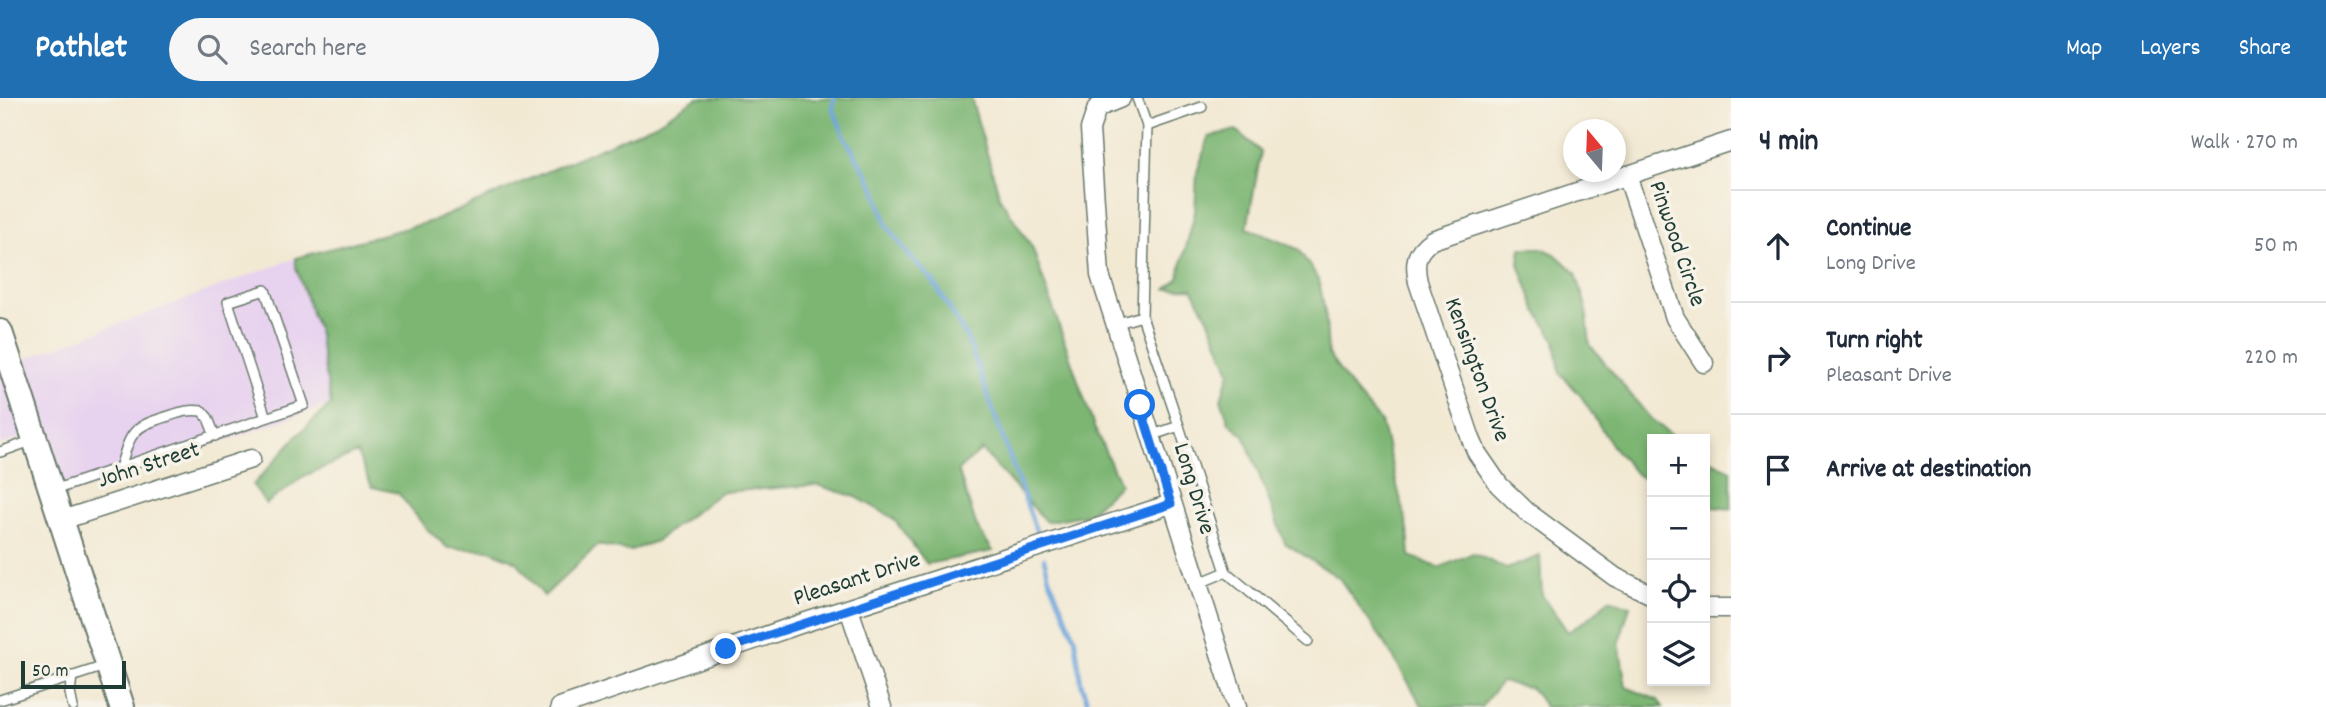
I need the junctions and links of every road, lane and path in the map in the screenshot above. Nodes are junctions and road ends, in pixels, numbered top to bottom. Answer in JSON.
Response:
{"nodes":[{"id":1,"x":1121,"y":98,"type":"edge"},
{"id":2,"x":1137,"y":98,"type":"edge"},
{"id":3,"x":1202,"y":107,"type":"dead end"},
{"id":4,"x":1147,"y":126,"type":"junction"},
{"id":5,"x":1731,"y":141,"type":"edge"},
{"id":6,"x":1627,"y":176,"type":"junction"},
{"id":7,"x":1142,"y":316,"type":"junction"},
{"id":8,"x":1115,"y":324,"type":"junction"},
{"id":9,"x":0,"y":332,"type":"edge"},
{"id":10,"x":1704,"y":363,"type":"dead end"},
{"id":11,"x":266,"y":418,"type":"junction"},
{"id":12,"x":1179,"y":426,"type":"junction"},
{"id":13,"x":215,"y":436,"type":"junction"},
{"id":14,"x":1150,"y":436,"type":"junction"},
{"id":15,"x":36,"y":440,"type":"junction"},
{"id":16,"x":0,"y":452,"type":"edge"},
{"id":17,"x":251,"y":459,"type":"dead end"},
{"id":18,"x":120,"y":468,"type":"junction"},
{"id":19,"x":52,"y":491,"type":"junction"},
{"id":20,"x":1171,"y":504,"type":"junction"},
{"id":21,"x":62,"y":520,"type":"junction"},
{"id":22,"x":1226,"y":572,"type":"junction"},
{"id":23,"x":1197,"y":584,"type":"junction"},
{"id":24,"x":1647,"y":593,"type":"edge"},
{"id":25,"x":1710,"y":608,"type":"edge"},
{"id":26,"x":1731,"y":608,"type":"edge"},
{"id":27,"x":849,"y":609,"type":"junction"},
{"id":28,"x":1308,"y":641,"type":"dead end"},
{"id":29,"x":108,"y":664,"type":"junction"},
{"id":30,"x":72,"y":676,"type":"junction"},
{"id":31,"x":0,"y":700,"type":"edge"},
{"id":32,"x":73,"y":707,"type":"edge"},
{"id":33,"x":122,"y":707,"type":"edge"},
{"id":34,"x":560,"y":707,"type":"edge"},
{"id":35,"x":882,"y":707,"type":"edge"},
{"id":36,"x":1237,"y":707,"type":"edge"}],
"edges":[{"from":1,"to":8,"type":"street","name":"Long Drive"},
{"from":2,"to":4,"type":"lane"},
{"from":3,"to":4,"type":"lane"},
{"from":4,"to":7,"type":"lane"},
{"from":5,"to":6,"type":"street"},
{"from":6,"to":10,"type":"street","name":"Pinwood Circle"},
{"from":6,"to":24,"type":"street","name":"Kensington Drive"},
{"from":7,"to":8,"type":"lane"},
{"from":7,"to":12,"type":"lane"},
{"from":8,"to":14,"type":"street","name":"Long Drive"},
{"from":9,"to":15,"type":"main road"},
{"from":11,"to":11,"type":"lane"},
{"from":11,"to":13,"type":"lane"},
{"from":12,"to":14,"type":"lane"},
{"from":12,"to":22,"type":"lane"},
{"from":13,"to":18,"type":"lane"},
{"from":13,"to":18,"type":"lane"},
{"from":14,"to":20,"type":"street","name":"Long Drive"},
{"from":15,"to":16,"type":"lane"},
{"from":15,"to":19,"type":"main road"},
{"from":17,"to":21,"type":"street","name":"John Street"},
{"from":18,"to":19,"type":"lane"},
{"from":19,"to":21,"type":"main road"},
{"from":20,"to":23,"type":"street","name":"Long Drive"},
{"from":20,"to":27,"type":"street","name":"Pleasant Drive"},
{"from":21,"to":29,"type":"main road"},
{"from":22,"to":23,"type":"lane"},
{"from":22,"to":28,"type":"lane"},
{"from":23,"to":36,"type":"street","name":"Long Drive"},
{"from":25,"to":26,"type":"street"},
{"from":27,"to":34,"type":"street","name":"Pleasant Drive"},
{"from":27,"to":35,"type":"street"},
{"from":29,"to":30,"type":"lane"},
{"from":29,"to":33,"type":"main road"},
{"from":30,"to":31,"type":"lane"},
{"from":30,"to":32,"type":"lane"}]}
